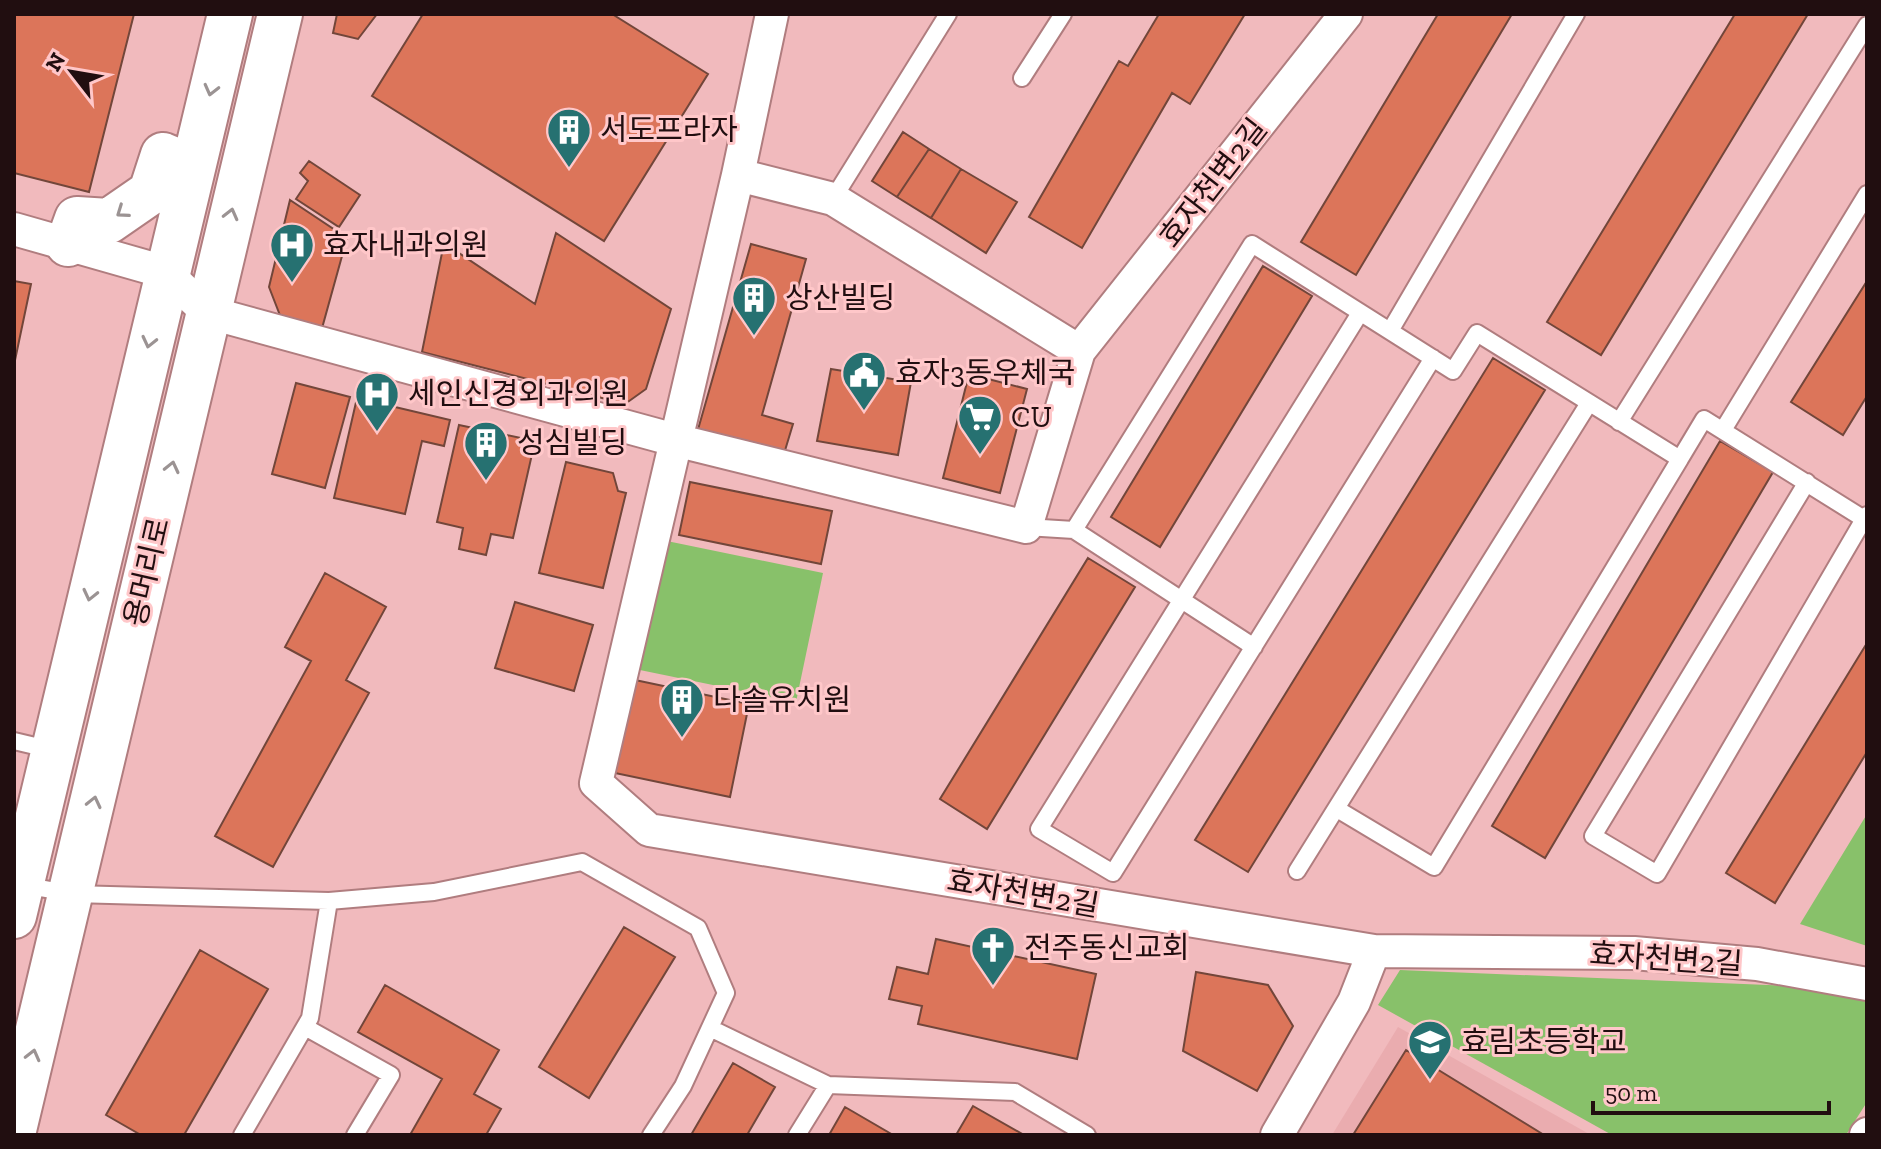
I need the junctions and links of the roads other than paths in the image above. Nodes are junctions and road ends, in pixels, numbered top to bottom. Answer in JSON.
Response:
{"nodes":[{"id":1,"x":230,"y":14,"type":"edge"},
{"id":2,"x":280,"y":14,"type":"edge"},
{"id":3,"x":772,"y":14,"type":"edge"},
{"id":4,"x":948,"y":14,"type":"edge"},
{"id":5,"x":1346,"y":14,"type":"edge"},
{"id":6,"x":1576,"y":14,"type":"edge"},
{"id":7,"x":1057,"y":16,"type":"edge"},
{"id":8,"x":1867,"y":25,"type":"edge"},
{"id":9,"x":1022,"y":78,"type":"dead end"},
{"id":10,"x":192,"y":167,"type":"junction"},
{"id":11,"x":738,"y":175,"type":"junction"},
{"id":12,"x":1867,"y":194,"type":"edge"},
{"id":13,"x":833,"y":199,"type":"junction"},
{"id":14,"x":14,"y":229,"type":"edge"},
{"id":15,"x":68,"y":244,"type":"junction"},
{"id":16,"x":165,"y":272,"type":"junction"},
{"id":17,"x":207,"y":312,"type":"junction"},
{"id":18,"x":1360,"y":313,"type":"junction"},
{"id":19,"x":1390,"y":331,"type":"junction"},
{"id":20,"x":1079,"y":351,"type":"junction"},
{"id":21,"x":1433,"y":358,"type":"junction"},
{"id":22,"x":1589,"y":403,"type":"junction"},
{"id":23,"x":1619,"y":422,"type":"junction"},
{"id":24,"x":1723,"y":430,"type":"junction"},
{"id":25,"x":675,"y":440,"type":"junction"},
{"id":26,"x":1680,"y":459,"type":"junction"},
{"id":27,"x":1807,"y":482,"type":"junction"},
{"id":28,"x":1866,"y":517,"type":"edge"},
{"id":29,"x":1026,"y":527,"type":"junction"},
{"id":30,"x":1074,"y":530,"type":"junction"},
{"id":31,"x":1182,"y":600,"type":"junction"},
{"id":32,"x":1254,"y":647,"type":"junction"},
{"id":33,"x":34,"y":746,"type":"edge"},
{"id":34,"x":1337,"y":809,"type":"junction"},
{"id":35,"x":1297,"y":871,"type":"dead end"},
{"id":36,"x":73,"y":894,"type":"junction"},
{"id":37,"x":18,"y":900,"type":"edge"},
{"id":38,"x":329,"y":901,"type":"junction"},
{"id":39,"x":1374,"y":951,"type":"junction"},
{"id":40,"x":1867,"y":984,"type":"edge"},
{"id":41,"x":305,"y":1027,"type":"junction"},
{"id":42,"x":710,"y":1028,"type":"junction"},
{"id":43,"x":828,"y":1085,"type":"junction"},
{"id":44,"x":14,"y":1130,"type":"edge"},
{"id":45,"x":242,"y":1135,"type":"edge"},
{"id":46,"x":355,"y":1135,"type":"edge"},
{"id":47,"x":651,"y":1135,"type":"edge"},
{"id":48,"x":797,"y":1135,"type":"edge"},
{"id":49,"x":1087,"y":1135,"type":"edge"},
{"id":50,"x":1277,"y":1135,"type":"edge"}],
"edges":[{"from":1,"to":10,"type":"street","name":"용머리로","one_way":true},
{"from":17,"to":2,"type":"street","name":"용머리로","one_way":true},
{"from":3,"to":11,"type":"street","name":"효자천변2길"},
{"from":4,"to":13,"type":"lane"},
{"from":5,"to":20,"type":"street","name":"효자천변2길"},
{"from":6,"to":19,"type":"lane"},
{"from":7,"to":9,"type":"lane"},
{"from":8,"to":23,"type":"lane"},
{"from":10,"to":15,"type":"street","one_way":true},
{"from":10,"to":16,"type":"street","name":"용머리로"},
{"from":11,"to":13,"type":"street"},
{"from":11,"to":25,"type":"street","name":"효자천변2길"},
{"from":12,"to":24,"type":"lane"},
{"from":13,"to":20,"type":"street"},
{"from":14,"to":15,"type":"street"},
{"from":15,"to":16,"type":"street"},
{"from":16,"to":17,"type":"street"},
{"from":16,"to":33,"type":"street","name":"용머리로","one_way":true},
{"from":17,"to":25,"type":"street"},
{"from":36,"to":17,"type":"street","name":"용머리로","one_way":true},
{"from":18,"to":19,"type":"lane"},
{"from":18,"to":30,"type":"lane"},
{"from":18,"to":31,"type":"lane"},
{"from":19,"to":21,"type":"lane"},
{"from":20,"to":29,"type":"street","name":"효자천변2길"},
{"from":21,"to":22,"type":"lane"},
{"from":21,"to":32,"type":"lane"},
{"from":22,"to":23,"type":"lane"},
{"from":22,"to":34,"type":"lane"},
{"from":23,"to":26,"type":"lane"},
{"from":24,"to":26,"type":"lane"},
{"from":24,"to":27,"type":"lane"},
{"from":25,"to":29,"type":"street"},
{"from":25,"to":39,"type":"street","name":"효자천변2길"},
{"from":26,"to":34,"type":"lane"},
{"from":27,"to":28,"type":"lane"},
{"from":27,"to":28,"type":"lane"},
{"from":29,"to":30,"type":"lane"},
{"from":30,"to":31,"type":"lane"},
{"from":31,"to":32,"type":"lane"},
{"from":31,"to":32,"type":"lane"},
{"from":33,"to":37,"type":"street","name":"용머리로"},
{"from":34,"to":35,"type":"lane"},
{"from":36,"to":37,"type":"lane"},
{"from":36,"to":38,"type":"lane"},
{"from":44,"to":36,"type":"street","name":"용머리로","one_way":true},
{"from":38,"to":41,"type":"lane"},
{"from":38,"to":42,"type":"lane"},
{"from":39,"to":40,"type":"street","name":"효자천변2길"},
{"from":39,"to":50,"type":"street"},
{"from":41,"to":45,"type":"lane"},
{"from":41,"to":46,"type":"lane"},
{"from":42,"to":43,"type":"lane"},
{"from":42,"to":47,"type":"lane"},
{"from":43,"to":48,"type":"lane"},
{"from":43,"to":49,"type":"lane"}]}
